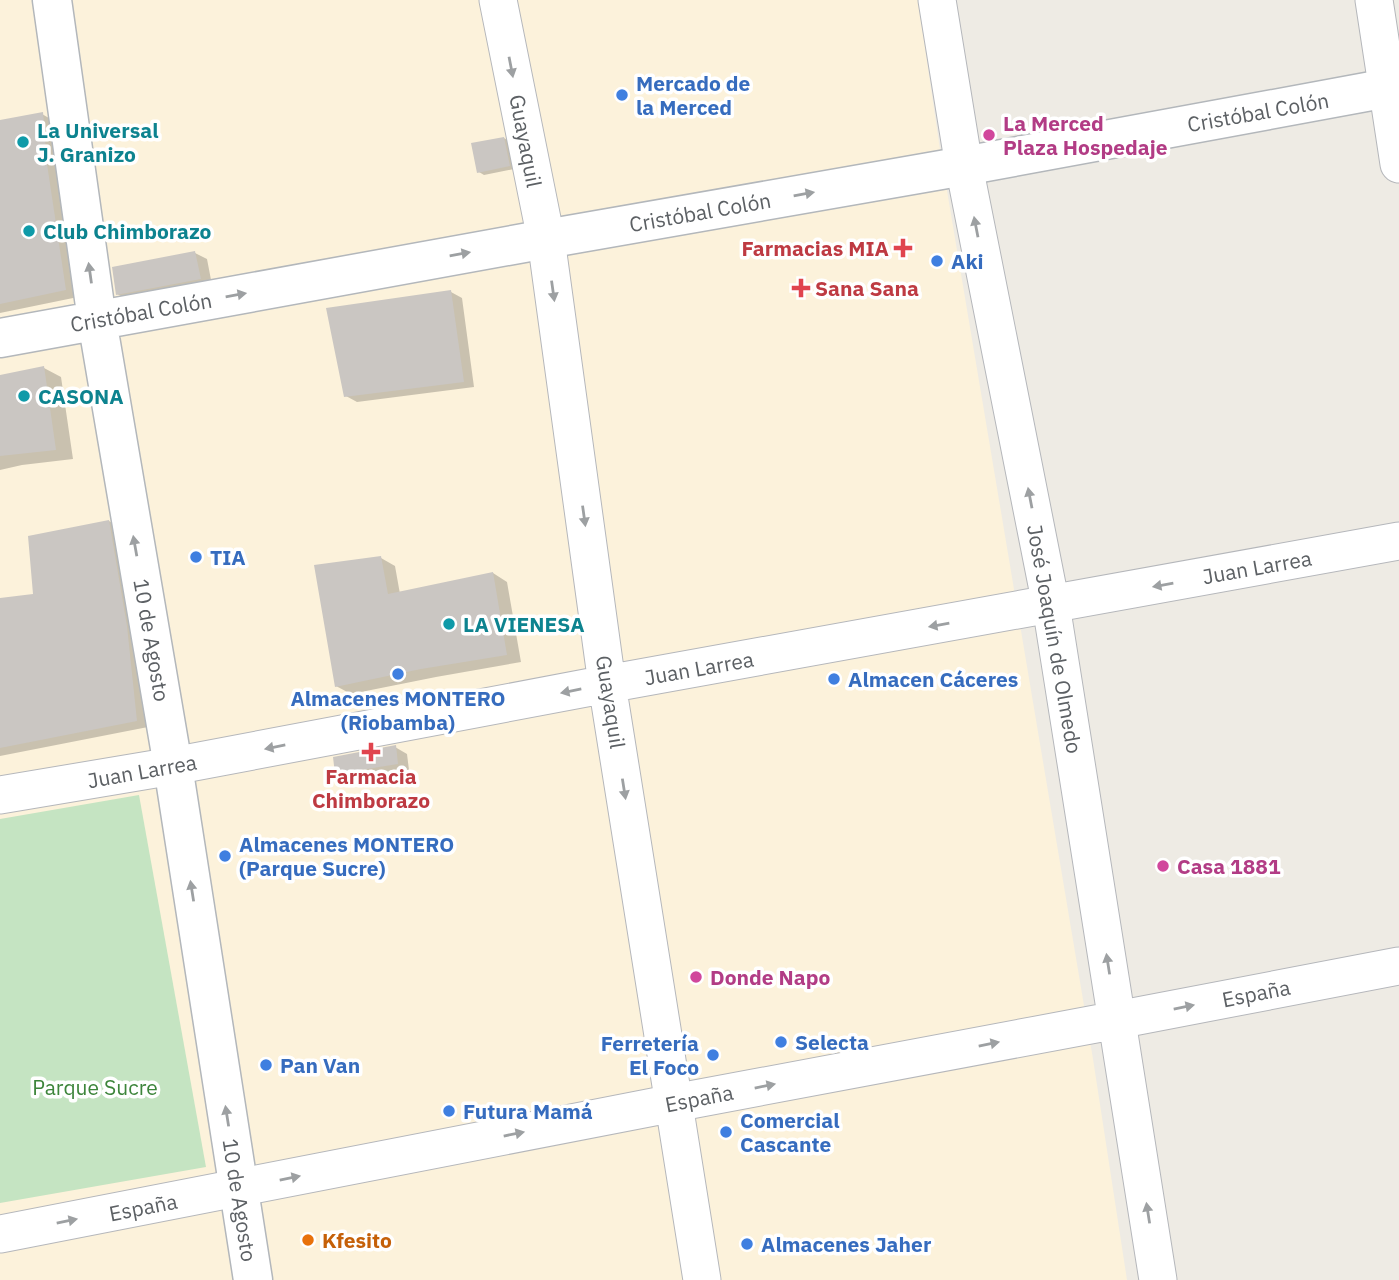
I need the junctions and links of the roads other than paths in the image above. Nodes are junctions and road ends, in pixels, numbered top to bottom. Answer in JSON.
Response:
{"nodes":[{"id":1,"x":52,"y":0,"type":"edge"},
{"id":2,"x":498,"y":0,"type":"edge"},
{"id":3,"x":936,"y":0,"type":"edge"},
{"id":4,"x":1374,"y":0,"type":"edge"},
{"id":5,"x":1394,"y":87,"type":"edge"},
{"id":6,"x":1399,"y":164,"type":"edge"},
{"id":7,"x":964,"y":166,"type":"junction"},
{"id":8,"x":546,"y":239,"type":"junction"},
{"id":9,"x":97,"y":320,"type":"junction"},
{"id":10,"x":0,"y":338,"type":"edge"},
{"id":11,"x":1399,"y":541,"type":"edge"},
{"id":12,"x":1051,"y":605,"type":"junction"},
{"id":13,"x":607,"y":684,"type":"junction"},
{"id":14,"x":173,"y":766,"type":"junction"},
{"id":15,"x":0,"y":795,"type":"edge"},
{"id":16,"x":1399,"y":966,"type":"edge"},
{"id":17,"x":1117,"y":1020,"type":"junction"},
{"id":18,"x":674,"y":1103,"type":"junction"},
{"id":19,"x":239,"y":1188,"type":"junction"},
{"id":20,"x":0,"y":1234,"type":"edge"},
{"id":21,"x":253,"y":1280,"type":"edge"},
{"id":22,"x":702,"y":1280,"type":"edge"},
{"id":23,"x":1158,"y":1280,"type":"edge"}],
"edges":[{"from":9,"to":1,"type":"street","name":"10 de Agosto","one_way":true},
{"from":2,"to":8,"type":"street","name":"Guayaquil","one_way":true},
{"from":3,"to":7,"type":"street","name":"José Joaquín de Olmedo"},
{"from":4,"to":5,"type":"street"},
{"from":5,"to":6,"type":"street"},
{"from":5,"to":7,"type":"street","name":"Cristóbal Colón"},
{"from":8,"to":7,"type":"street","name":"Cristóbal Colón","one_way":true},
{"from":12,"to":7,"type":"street","name":"José Joaquín de Olmedo","one_way":true},
{"from":9,"to":8,"type":"street","name":"Cristóbal Colón","one_way":true},
{"from":8,"to":13,"type":"street","name":"Guayaquil","one_way":true},
{"from":9,"to":10,"type":"street","name":"Cristóbal Colón"},
{"from":14,"to":9,"type":"street","name":"10 de Agosto","one_way":true},
{"from":11,"to":12,"type":"street","name":"Juan Larrea","one_way":true},
{"from":12,"to":13,"type":"street","name":"Juan Larrea","one_way":true},
{"from":17,"to":12,"type":"street","name":"José Joaquín de Olmedo","one_way":true},
{"from":13,"to":14,"type":"street","name":"Juan Larrea","one_way":true},
{"from":13,"to":18,"type":"street","name":"Guayaquil","one_way":true},
{"from":14,"to":15,"type":"street","name":"Juan Larrea"},
{"from":19,"to":14,"type":"street","name":"10 de Agosto","one_way":true},
{"from":17,"to":16,"type":"street","name":"España","one_way":true},
{"from":18,"to":17,"type":"street","name":"España","one_way":true},
{"from":23,"to":17,"type":"street","name":"José Joaquín de Olmedo","one_way":true},
{"from":19,"to":18,"type":"street","name":"España","one_way":true},
{"from":18,"to":22,"type":"street","name":"Guayaquil"},
{"from":20,"to":19,"type":"street","name":"España","one_way":true},
{"from":19,"to":21,"type":"street","name":"10 de Agosto"}]}
